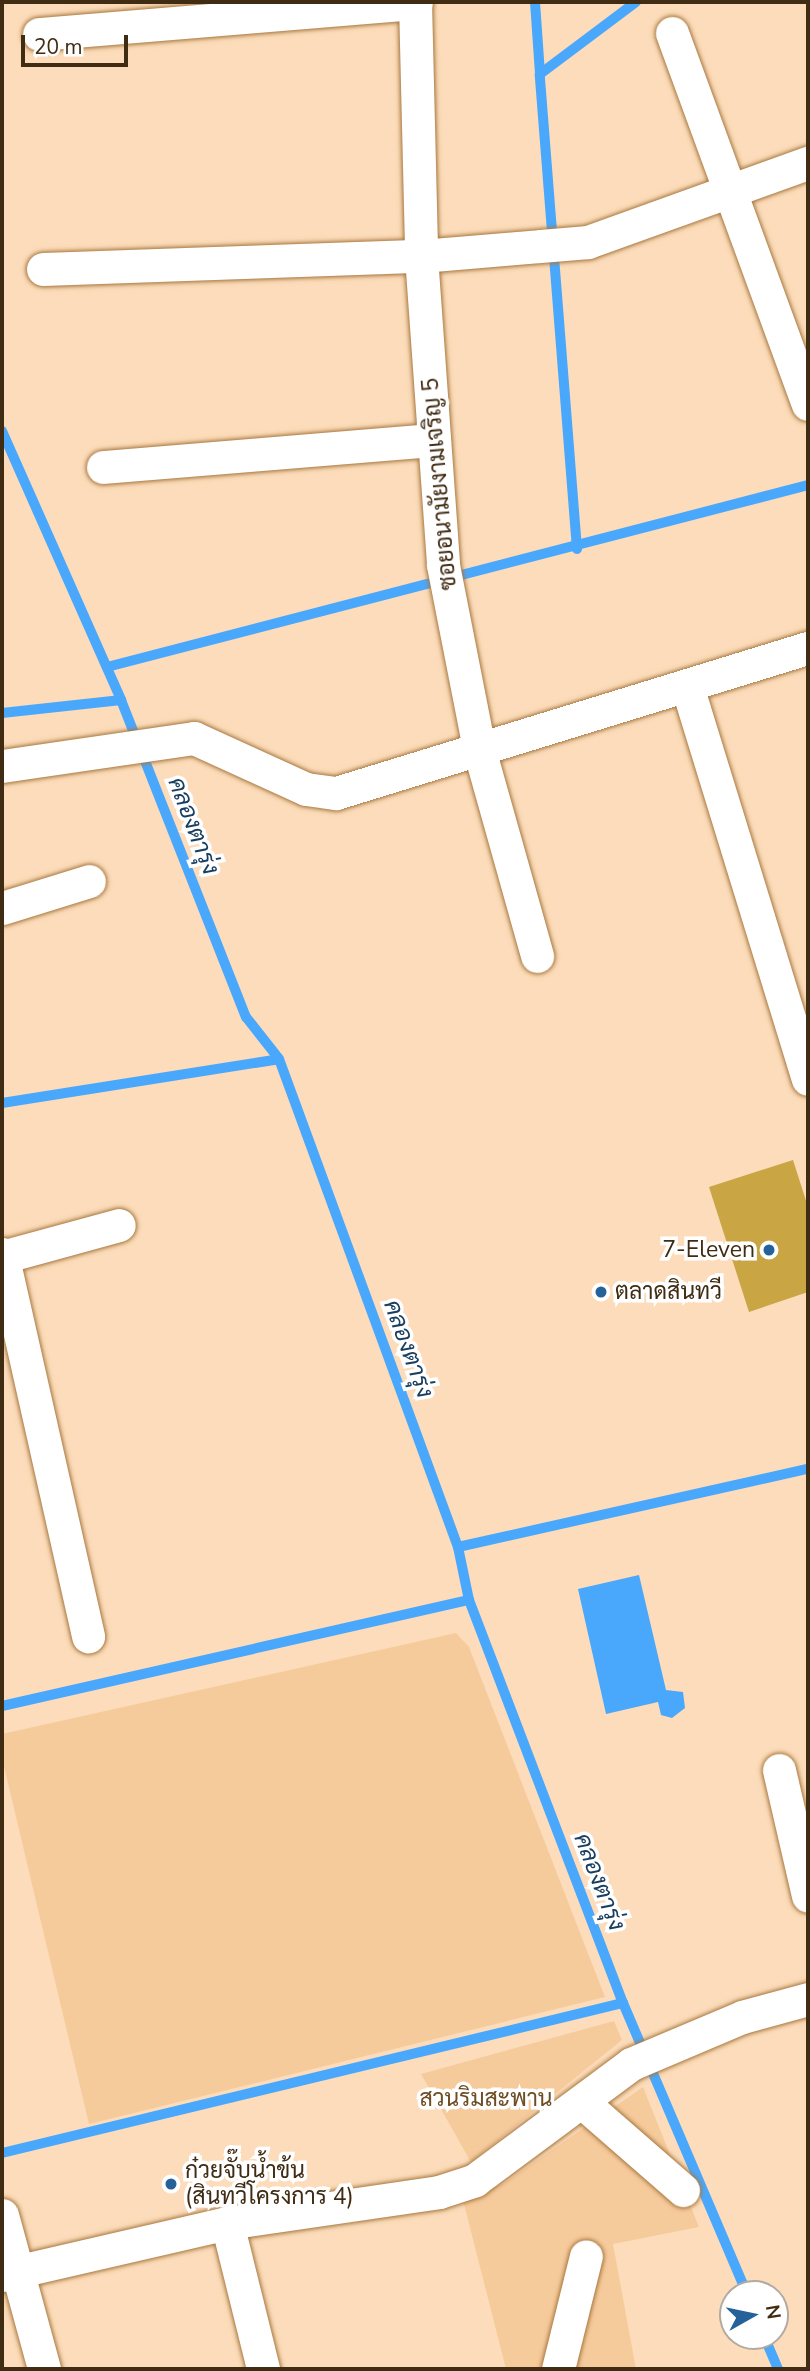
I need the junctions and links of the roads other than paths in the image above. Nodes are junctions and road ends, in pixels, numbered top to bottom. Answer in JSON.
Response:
{"nodes":[{"id":1,"x":415,"y":2,"type":"edge"},
{"id":2,"x":672,"y":33,"type":"dead end"},
{"id":3,"x":40,"y":34,"type":"dead end"},
{"id":4,"x":808,"y":163,"type":"edge"},
{"id":5,"x":729,"y":194,"type":"junction"},
{"id":6,"x":421,"y":256,"type":"junction"},
{"id":7,"x":43,"y":269,"type":"dead end"},
{"id":8,"x":808,"y":404,"type":"edge"},
{"id":9,"x":434,"y":439,"type":"junction"},
{"id":10,"x":103,"y":467,"type":"dead end"},
{"id":11,"x":808,"y":648,"type":"edge"},
{"id":12,"x":687,"y":686,"type":"junction"},
{"id":13,"x":479,"y":749,"type":"junction"},
{"id":14,"x":2,"y":766,"type":"edge"},
{"id":15,"x":89,"y":881,"type":"dead end"},
{"id":16,"x":2,"y":908,"type":"edge"},
{"id":17,"x":537,"y":956,"type":"dead end"},
{"id":18,"x":808,"y":1079,"type":"edge"},
{"id":19,"x":119,"y":1225,"type":"dead end"},
{"id":20,"x":2,"y":1256,"type":"edge"},
{"id":21,"x":88,"y":1636,"type":"dead end"},
{"id":22,"x":779,"y":1770,"type":"dead end"},
{"id":23,"x":808,"y":1896,"type":"edge"},
{"id":24,"x":808,"y":1999,"type":"edge"},
{"id":25,"x":582,"y":2102,"type":"junction"},
{"id":26,"x":683,"y":2190,"type":"dead end"},
{"id":27,"x":2,"y":2216,"type":"edge"},
{"id":28,"x":227,"y":2223,"type":"junction"},
{"id":29,"x":586,"y":2256,"type":"dead end"},
{"id":30,"x":11,"y":2272,"type":"edge"},
{"id":31,"x":44,"y":2369,"type":"edge"},
{"id":32,"x":263,"y":2369,"type":"edge"},
{"id":33,"x":558,"y":2369,"type":"edge"}],
"edges":[{"from":1,"to":3,"type":"street"},
{"from":1,"to":6,"type":"street","name":"ซอยอนามัยงามเจริญ 5"},
{"from":2,"to":5,"type":"street"},
{"from":4,"to":5,"type":"street"},
{"from":5,"to":6,"type":"street"},
{"from":5,"to":8,"type":"street"},
{"from":6,"to":7,"type":"street"},
{"from":6,"to":9,"type":"street","name":"ซอยอนามัยงามเจริญ 5"},
{"from":9,"to":10,"type":"street"},
{"from":9,"to":13,"type":"street","name":"ซอยอนามัยงามเจริญ 5"},
{"from":11,"to":12,"type":"street"},
{"from":12,"to":13,"type":"street"},
{"from":12,"to":18,"type":"street"},
{"from":13,"to":14,"type":"street"},
{"from":13,"to":17,"type":"street","name":"ซอยอนามัยงามเจริญ 5"},
{"from":15,"to":16,"type":"street"},
{"from":19,"to":20,"type":"street"},
{"from":20,"to":21,"type":"street"},
{"from":22,"to":23,"type":"street"},
{"from":24,"to":25,"type":"street"},
{"from":25,"to":26,"type":"street"},
{"from":25,"to":28,"type":"street"},
{"from":27,"to":30,"type":"street"},
{"from":28,"to":30,"type":"street"},
{"from":28,"to":32,"type":"street"},
{"from":29,"to":33,"type":"street"},
{"from":30,"to":31,"type":"street"}]}
